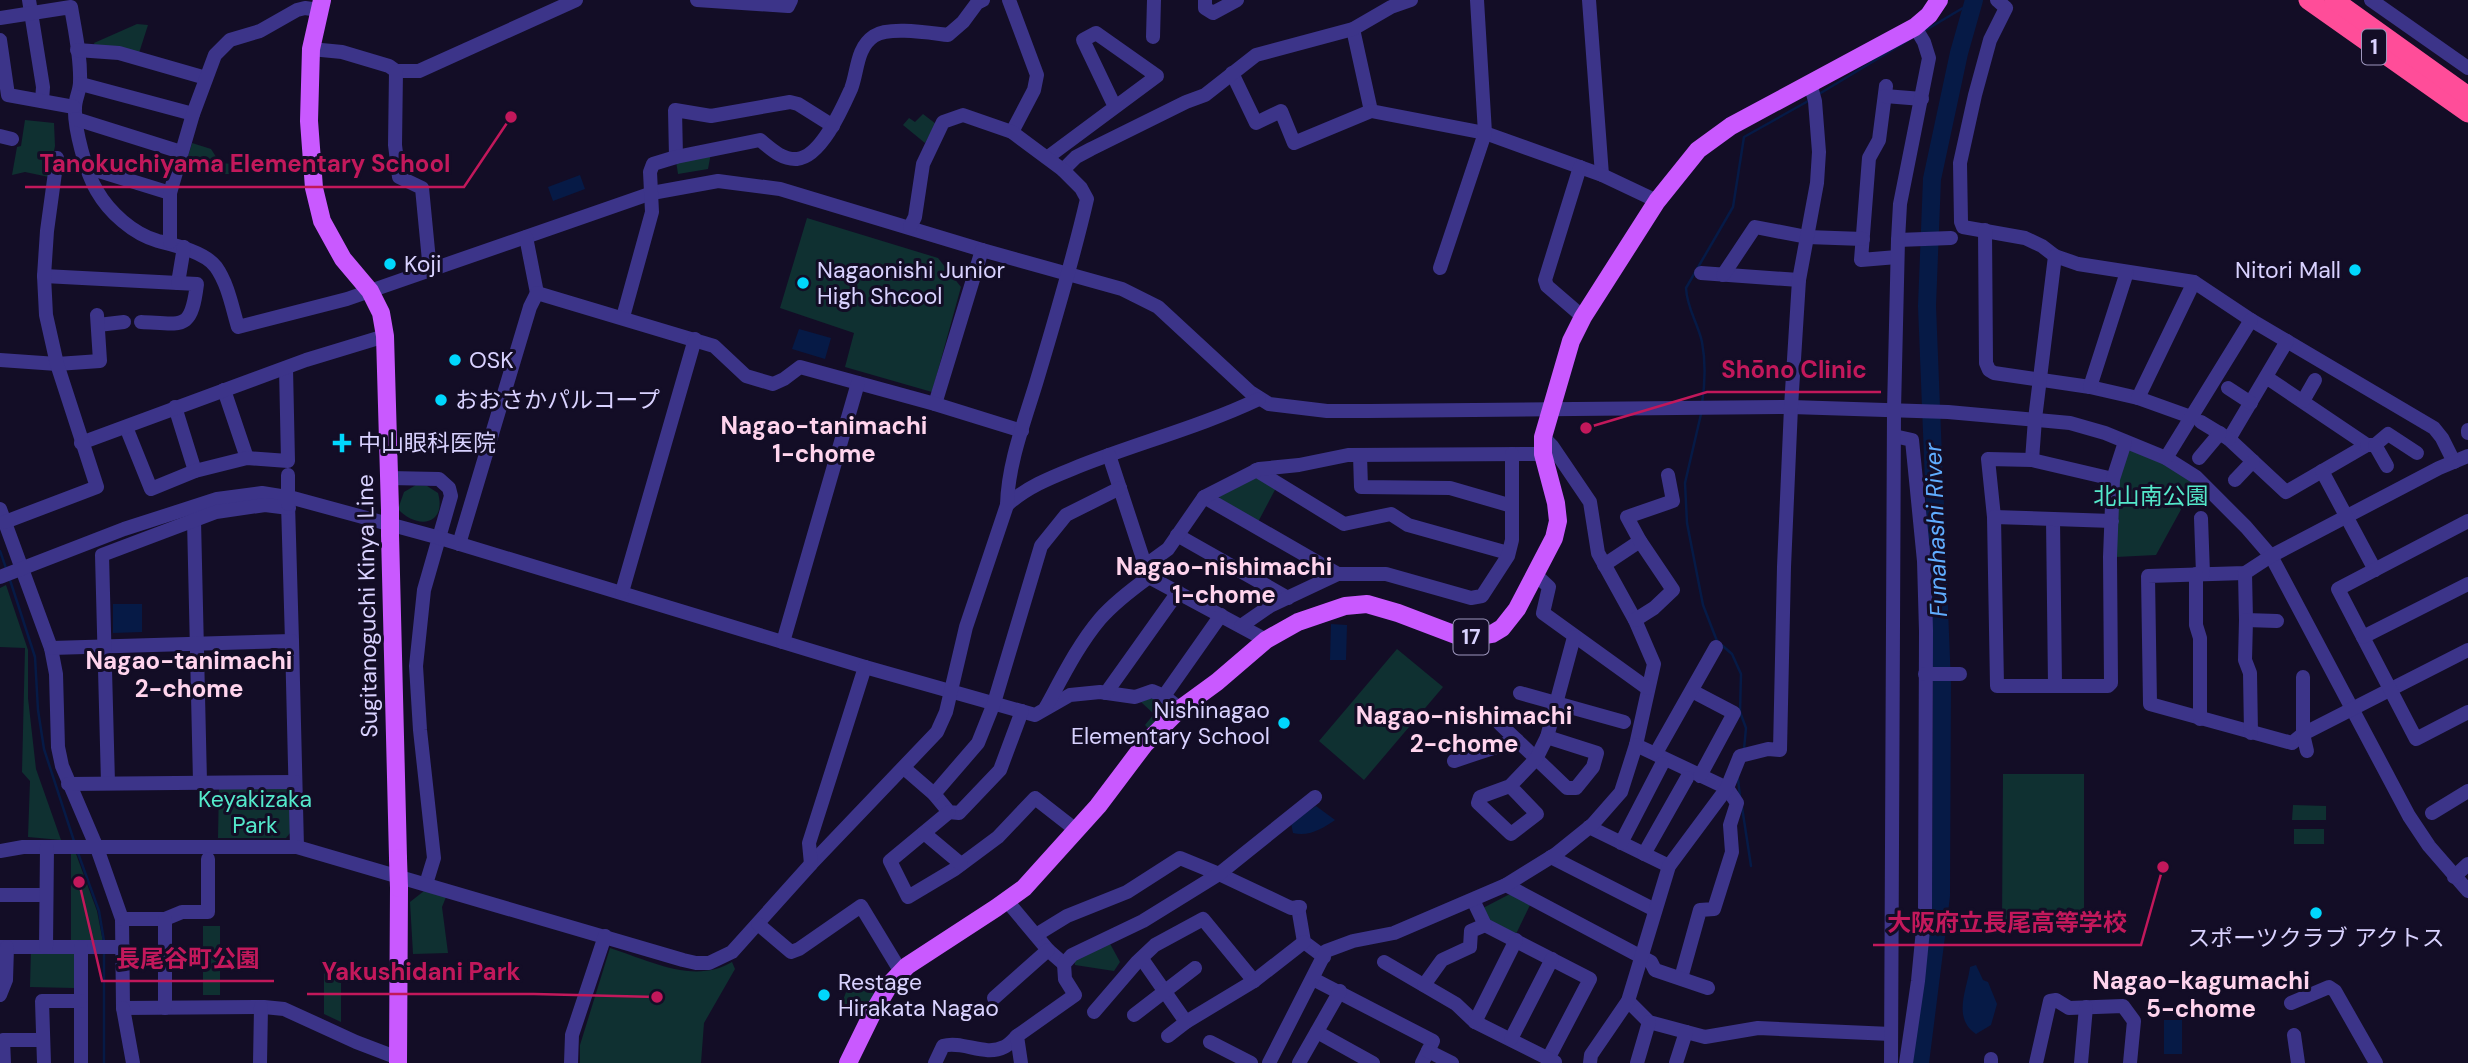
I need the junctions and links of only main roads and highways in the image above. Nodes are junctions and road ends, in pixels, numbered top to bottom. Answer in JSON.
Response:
{"nodes":[{"id":1,"x":1939,"y":0,"type":"edge"},
{"id":2,"x":2308,"y":0,"type":"edge"},
{"id":3,"x":2334,"y":0,"type":"edge"},
{"id":4,"x":320,"y":5,"type":"edge"},
{"id":5,"x":2445,"y":88,"type":"junction"},
{"id":6,"x":2468,"y":96,"type":"edge"},
{"id":7,"x":2468,"y":113,"type":"edge"},
{"id":8,"x":398,"y":1060,"type":"edge"},
{"id":9,"x":848,"y":1063,"type":"edge"}],
"edges":[{"from":1,"to":9,"type":"main road","number":"17"},
{"from":2,"to":5,"type":"highway","number":"1"},
{"from":3,"to":5,"type":"highway","number":"1"},
{"from":4,"to":8,"type":"main road","name":"Sugitanoguchi Kinya Line","bridge":true},
{"from":5,"to":6,"type":"highway","number":"1"},
{"from":5,"to":7,"type":"highway","number":"1"}]}
